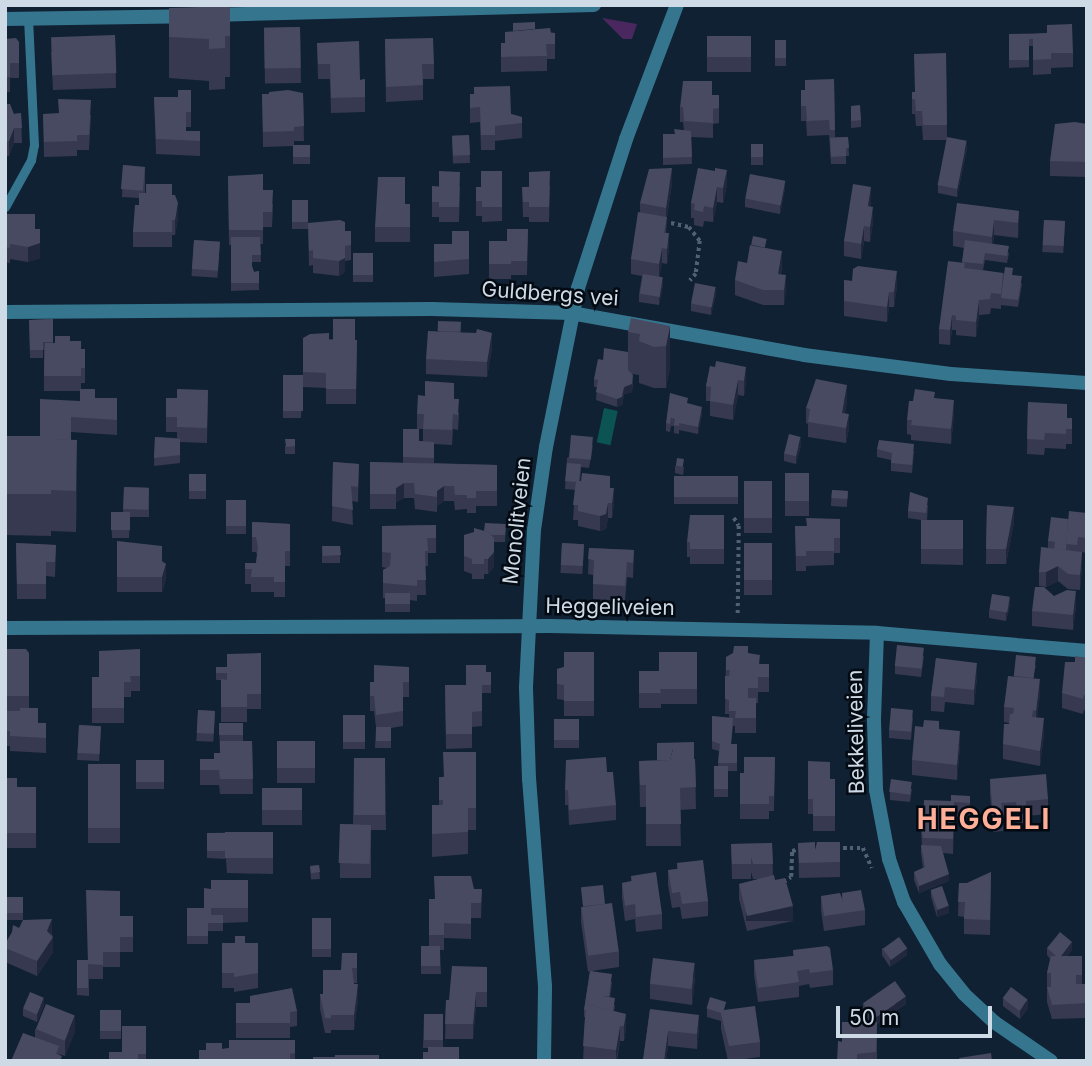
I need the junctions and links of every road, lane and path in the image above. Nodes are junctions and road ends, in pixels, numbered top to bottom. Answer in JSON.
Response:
{"nodes":[{"id":1,"x":594,"y":5,"type":"edge"},
{"id":2,"x":677,"y":5,"type":"edge"},
{"id":3,"x":5,"y":19,"type":"edge"},
{"id":4,"x":28,"y":19,"type":"junction"},
{"id":5,"x":5,"y":207,"type":"edge"},
{"id":6,"x":671,"y":223,"type":"dead end"},
{"id":7,"x":690,"y":281,"type":"dead end"},
{"id":8,"x":5,"y":312,"type":"edge"},
{"id":9,"x":571,"y":313,"type":"junction"},
{"id":10,"x":1087,"y":383,"type":"edge"},
{"id":11,"x":734,"y":518,"type":"dead end"},
{"id":12,"x":529,"y":626,"type":"junction"},
{"id":13,"x":5,"y":628,"type":"edge"},
{"id":14,"x":738,"y":630,"type":"junction"},
{"id":15,"x":877,"y":633,"type":"junction"},
{"id":16,"x":1087,"y":651,"type":"edge"},
{"id":17,"x":809,"y":849,"type":"edge"},
{"id":18,"x":822,"y":849,"type":"edge"},
{"id":19,"x":873,"y":870,"type":"dead end"},
{"id":20,"x":776,"y":887,"type":"edge"},
{"id":21,"x":544,"y":1061,"type":"edge"},
{"id":22,"x":1051,"y":1061,"type":"edge"}],
"edges":[{"from":1,"to":4,"type":"street"},
{"from":2,"to":9,"type":"street","name":"Monolitveien"},
{"from":3,"to":4,"type":"street"},
{"from":4,"to":5,"type":"lane"},
{"from":6,"to":7,"type":"path"},
{"from":8,"to":9,"type":"street","name":"Guldbergs vei"},
{"from":9,"to":10,"type":"street","name":"Guldbergs vei"},
{"from":9,"to":12,"type":"street","name":"Monolitveien"},
{"from":11,"to":14,"type":"path"},
{"from":12,"to":13,"type":"street","name":"Heggeliveien"},
{"from":12,"to":14,"type":"street","name":"Heggeliveien"},
{"from":12,"to":21,"type":"street","name":"Monolitveien"},
{"from":14,"to":15,"type":"street","name":"Heggeliveien"},
{"from":15,"to":16,"type":"street","name":"Heggeliveien"},
{"from":15,"to":22,"type":"street","name":"Bekkeliveien"},
{"from":17,"to":20,"type":"path"},
{"from":18,"to":19,"type":"path"}]}
